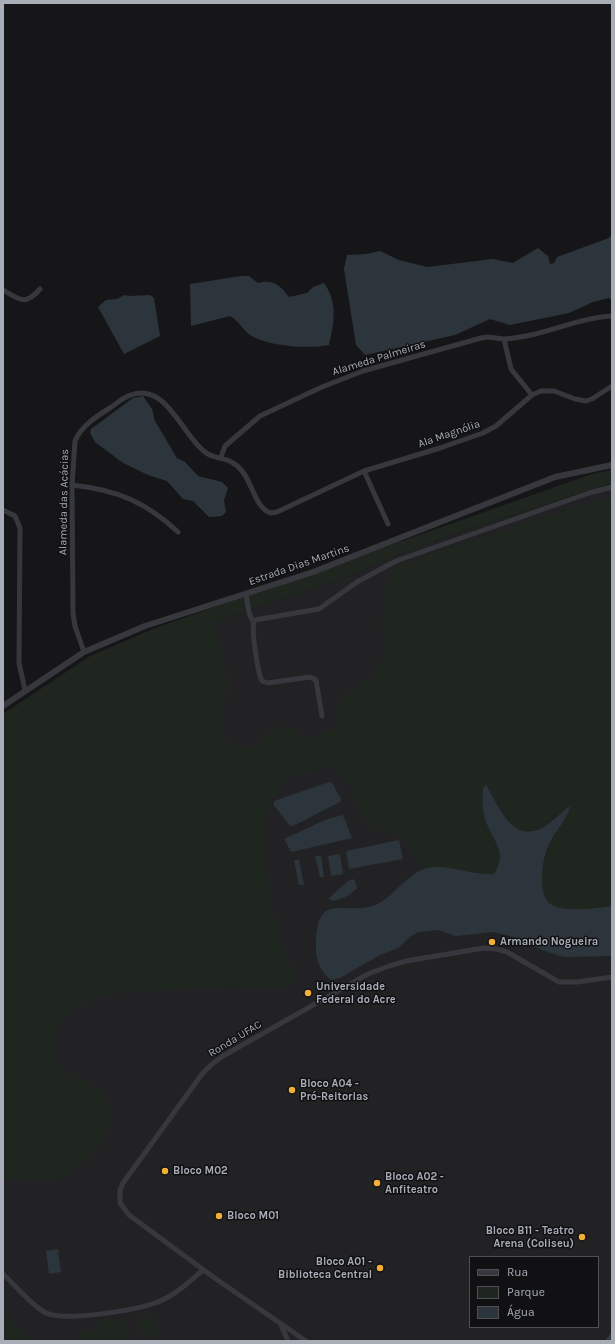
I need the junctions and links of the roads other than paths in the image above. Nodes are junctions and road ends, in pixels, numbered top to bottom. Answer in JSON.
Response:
{"nodes":[{"id":1,"x":40,"y":289,"type":"dead end"},
{"id":2,"x":3,"y":290,"type":"edge"},
{"id":3,"x":612,"y":316,"type":"edge"},
{"id":4,"x":504,"y":339,"type":"junction"},
{"id":5,"x":612,"y":386,"type":"edge"},
{"id":6,"x":532,"y":395,"type":"junction"},
{"id":7,"x":221,"y":457,"type":"junction"},
{"id":8,"x":612,"y":465,"type":"edge"},
{"id":9,"x":364,"y":470,"type":"junction"},
{"id":10,"x":72,"y":485,"type":"junction"},
{"id":11,"x":612,"y":487,"type":"edge"},
{"id":12,"x":284,"y":509,"type":"joint"},
{"id":13,"x":3,"y":510,"type":"edge"},
{"id":14,"x":388,"y":524,"type":"dead end"},
{"id":15,"x":178,"y":532,"type":"dead end"},
{"id":16,"x":246,"y":594,"type":"junction"},
{"id":17,"x":253,"y":622,"type":"junction"},
{"id":18,"x":84,"y":652,"type":"junction"},
{"id":19,"x":25,"y":690,"type":"junction"},
{"id":20,"x":3,"y":706,"type":"edge"},
{"id":21,"x":322,"y":716,"type":"dead end"},
{"id":22,"x":612,"y":977,"type":"edge"},
{"id":23,"x":203,"y":1270,"type":"junction"},
{"id":24,"x":3,"y":1274,"type":"edge"},
{"id":25,"x":281,"y":1324,"type":"junction"},
{"id":26,"x":612,"y":1336,"type":"edge"},
{"id":27,"x":288,"y":1341,"type":"edge"},
{"id":28,"x":306,"y":1341,"type":"edge"},
{"id":29,"x":608,"y":1341,"type":"edge"}],
"edges":[{"from":1,"to":2,"type":"street"},
{"from":3,"to":4,"type":"street","name":"Alameda Palmeiras"},
{"from":4,"to":6,"type":"street"},
{"from":4,"to":7,"type":"street","name":"Alameda Palmeiras"},
{"from":5,"to":6,"type":"street","name":"Ala Magnólia"},
{"from":6,"to":9,"type":"street","name":"Ala Magnólia"},
{"from":7,"to":10,"type":"street","name":"Alameda das Acácias"},
{"from":7,"to":12,"type":"street","name":"Alameda das Acácias"},
{"from":8,"to":16,"type":"street","name":"Estrada Dias Martins"},
{"from":9,"to":12,"type":"street","name":"Ala Magnólia"},
{"from":9,"to":14,"type":"street"},
{"from":10,"to":15,"type":"street"},
{"from":10,"to":18,"type":"street","name":"Alameda das Acácias"},
{"from":11,"to":17,"type":"street"},
{"from":13,"to":19,"type":"street"},
{"from":16,"to":17,"type":"street"},
{"from":16,"to":18,"type":"street","name":"Estrada Dias Martins"},
{"from":17,"to":21,"type":"street"},
{"from":18,"to":19,"type":"street","name":"Estrada Dias Martins"},
{"from":19,"to":20,"type":"street","name":"Estrada Dias Martins"},
{"from":22,"to":23,"type":"street","name":"Ronda UFAC"},
{"from":23,"to":24,"type":"street"},
{"from":23,"to":25,"type":"street","name":"Ronda UFAC"},
{"from":25,"to":27,"type":"street"},
{"from":25,"to":28,"type":"street","name":"Ronda UFAC"},
{"from":26,"to":29,"type":"street"}]}
